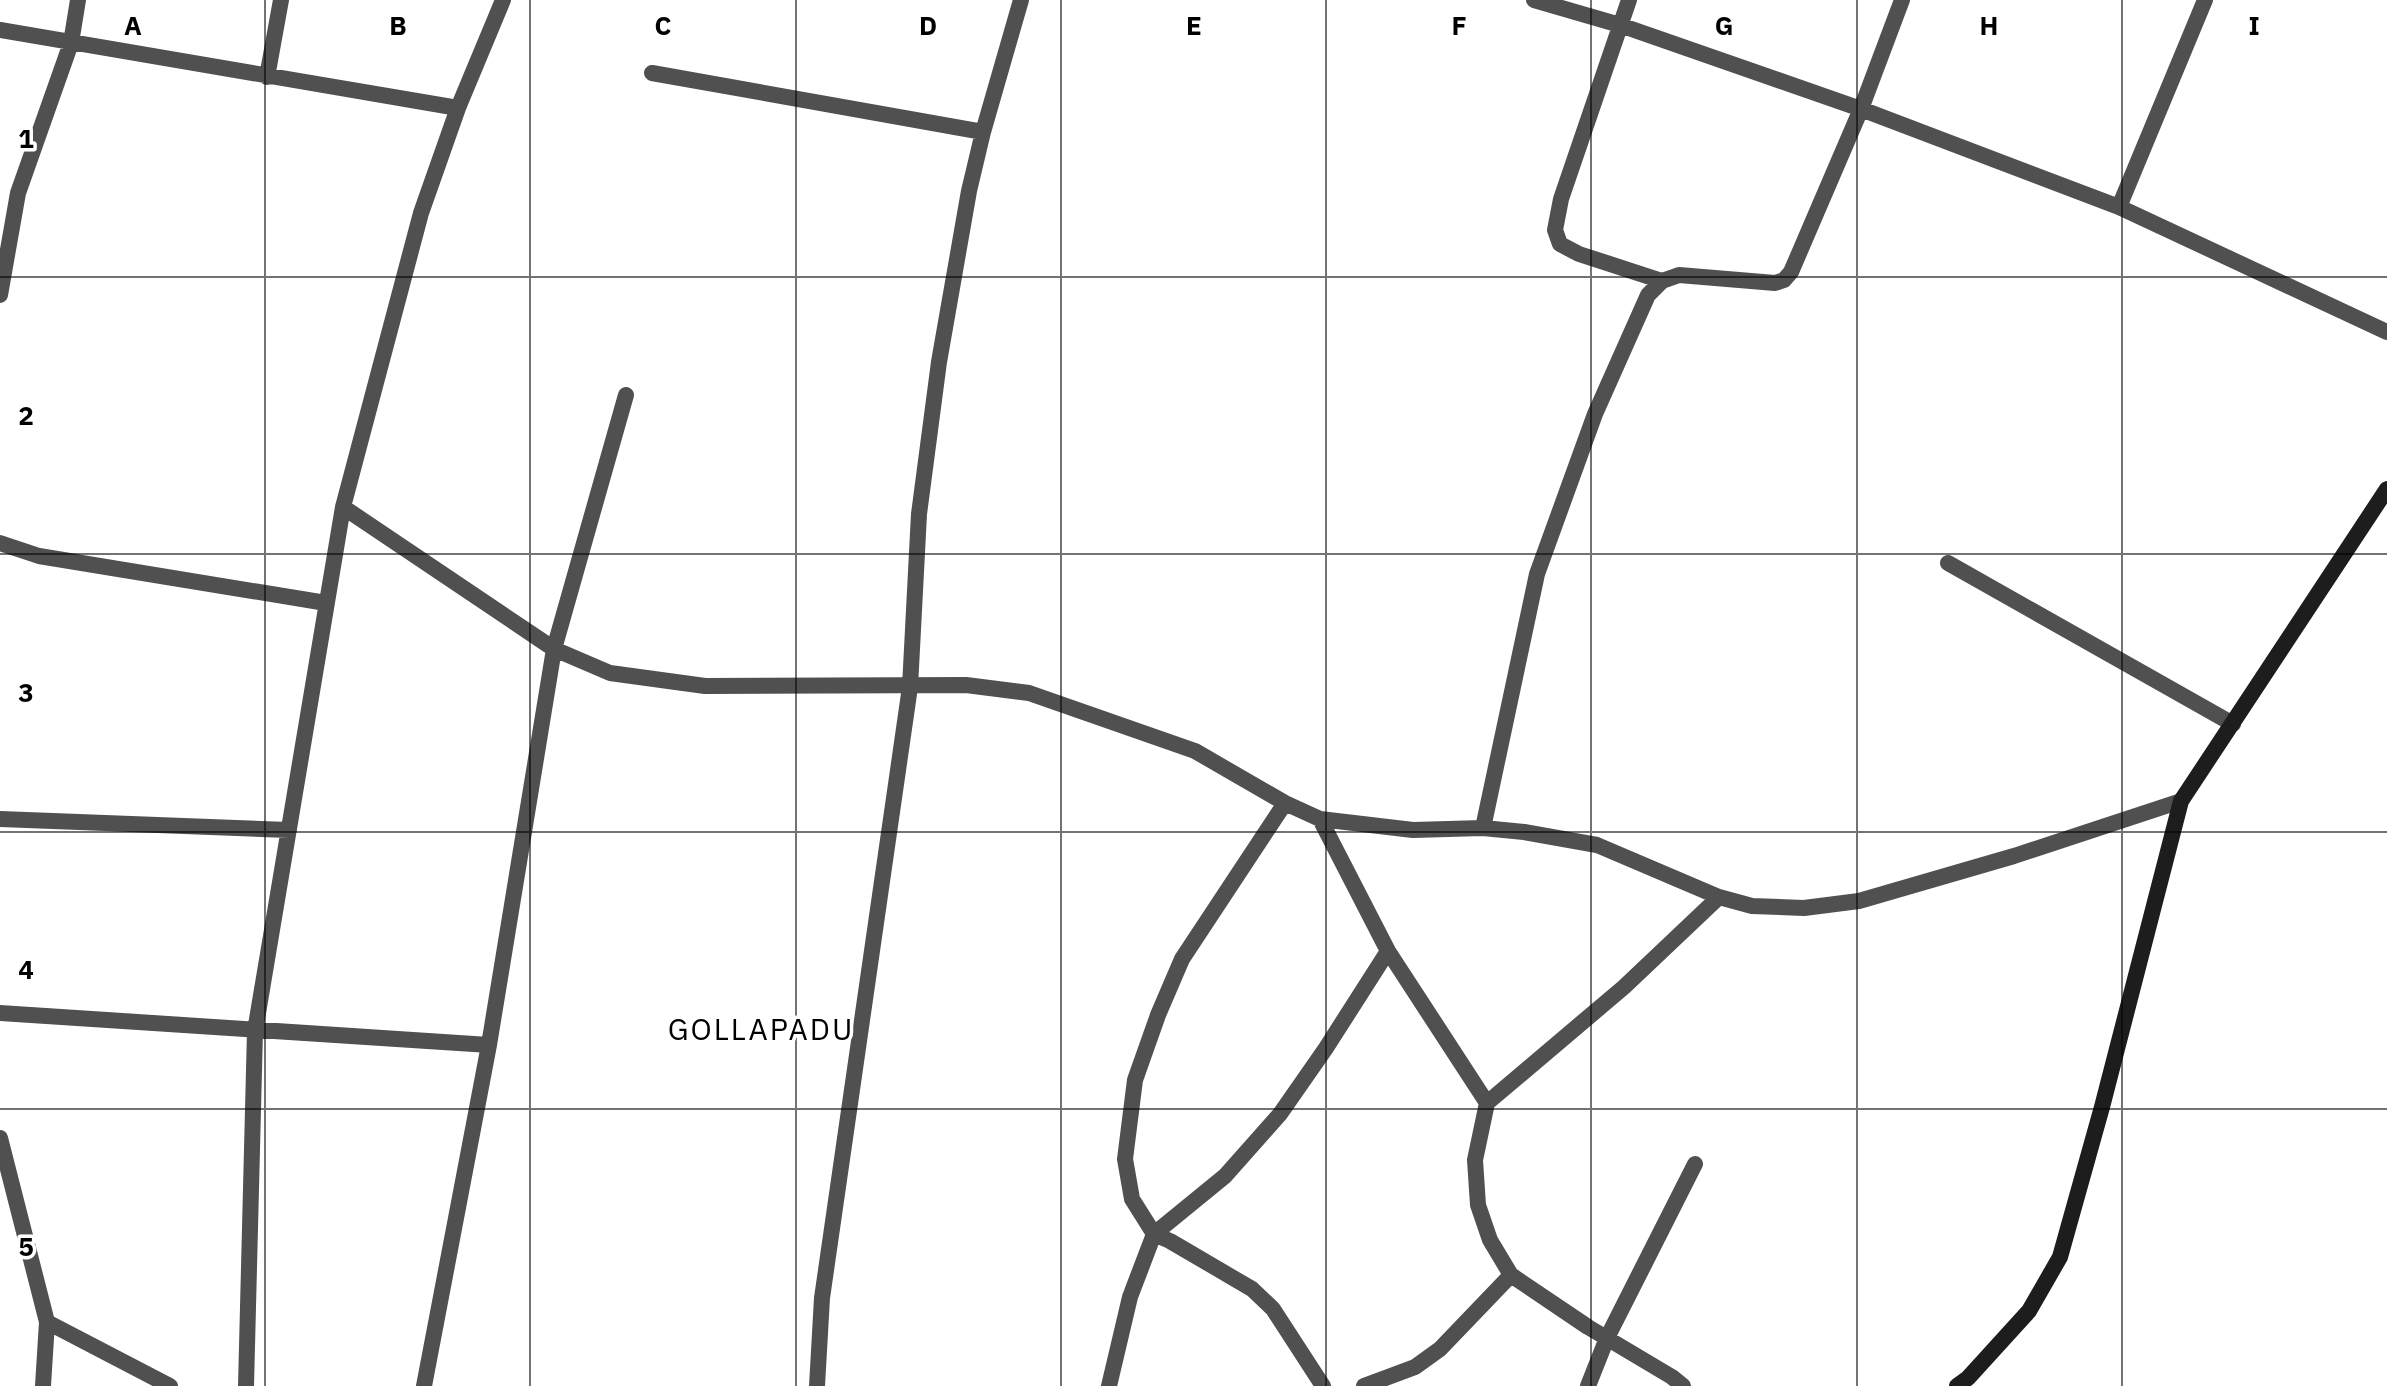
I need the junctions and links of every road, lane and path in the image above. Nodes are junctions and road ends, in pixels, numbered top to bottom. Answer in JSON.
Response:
{"nodes":[{"id":1,"x":78,"y":0,"type":"edge"},
{"id":2,"x":281,"y":0,"type":"edge"},
{"id":3,"x":503,"y":0,"type":"edge"},
{"id":4,"x":1021,"y":0,"type":"edge"},
{"id":5,"x":1534,"y":0,"type":"edge"},
{"id":6,"x":1629,"y":0,"type":"edge"},
{"id":7,"x":1902,"y":0,"type":"edge"},
{"id":8,"x":2205,"y":0,"type":"edge"},
{"id":9,"x":1620,"y":25,"type":"junction"},
{"id":10,"x":0,"y":30,"type":"edge"},
{"id":11,"x":71,"y":43,"type":"junction"},
{"id":12,"x":652,"y":73,"type":"dead end"},
{"id":13,"x":267,"y":77,"type":"junction"},
{"id":14,"x":458,"y":108,"type":"junction"},
{"id":15,"x":1861,"y":109,"type":"junction"},
{"id":16,"x":983,"y":132,"type":"junction"},
{"id":17,"x":2119,"y":207,"type":"junction"},
{"id":18,"x":1662,"y":281,"type":"junction"},
{"id":19,"x":0,"y":295,"type":"edge"},
{"id":20,"x":2387,"y":332,"type":"edge"},
{"id":21,"x":626,"y":395,"type":"dead end"},
{"id":22,"x":2387,"y":489,"type":"edge"},
{"id":23,"x":343,"y":507,"type":"junction"},
{"id":24,"x":0,"y":543,"type":"edge"},
{"id":25,"x":1948,"y":563,"type":"dead end"},
{"id":26,"x":326,"y":603,"type":"junction"},
{"id":27,"x":554,"y":649,"type":"junction"},
{"id":28,"x":910,"y":687,"type":"junction"},
{"id":29,"x":2233,"y":724,"type":"junction"},
{"id":30,"x":2181,"y":801,"type":"junction"},
{"id":31,"x":1285,"y":803,"type":"junction"},
{"id":32,"x":0,"y":819,"type":"edge"},
{"id":33,"x":1320,"y":819,"type":"junction"},
{"id":34,"x":1483,"y":828,"type":"junction"},
{"id":35,"x":289,"y":830,"type":"junction"},
{"id":36,"x":1719,"y":897,"type":"junction"},
{"id":37,"x":1388,"y":951,"type":"junction"},
{"id":38,"x":0,"y":1013,"type":"edge"},
{"id":39,"x":255,"y":1031,"type":"junction"},
{"id":40,"x":489,"y":1045,"type":"junction"},
{"id":41,"x":1487,"y":1103,"type":"junction"},
{"id":42,"x":0,"y":1138,"type":"edge"},
{"id":43,"x":1695,"y":1164,"type":"dead end"},
{"id":44,"x":1154,"y":1234,"type":"junction"},
{"id":45,"x":1511,"y":1275,"type":"junction"},
{"id":46,"x":47,"y":1322,"type":"junction"},
{"id":47,"x":1607,"y":1338,"type":"junction"},
{"id":48,"x":43,"y":1386,"type":"edge"},
{"id":49,"x":170,"y":1386,"type":"edge"},
{"id":50,"x":246,"y":1386,"type":"edge"},
{"id":51,"x":424,"y":1386,"type":"edge"},
{"id":52,"x":817,"y":1386,"type":"edge"},
{"id":53,"x":1109,"y":1386,"type":"edge"},
{"id":54,"x":1323,"y":1386,"type":"edge"},
{"id":55,"x":1364,"y":1386,"type":"edge"},
{"id":56,"x":1588,"y":1386,"type":"edge"},
{"id":57,"x":1683,"y":1386,"type":"edge"},
{"id":58,"x":1957,"y":1386,"type":"edge"}],
"edges":[{"from":1,"to":11,"type":"street"},
{"from":2,"to":13,"type":"street"},
{"from":3,"to":14,"type":"street"},
{"from":4,"to":16,"type":"street"},
{"from":5,"to":9,"type":"street"},
{"from":6,"to":9,"type":"street"},
{"from":7,"to":15,"type":"street"},
{"from":8,"to":17,"type":"street"},
{"from":9,"to":15,"type":"street"},
{"from":9,"to":18,"type":"street"},
{"from":10,"to":11,"type":"street"},
{"from":11,"to":13,"type":"street"},
{"from":11,"to":19,"type":"street"},
{"from":12,"to":16,"type":"street"},
{"from":13,"to":14,"type":"street"},
{"from":14,"to":23,"type":"street"},
{"from":15,"to":17,"type":"street"},
{"from":15,"to":18,"type":"street"},
{"from":16,"to":28,"type":"street"},
{"from":17,"to":20,"type":"street"},
{"from":18,"to":34,"type":"street"},
{"from":21,"to":27,"type":"street"},
{"from":22,"to":29,"type":"street"},
{"from":23,"to":26,"type":"street"},
{"from":23,"to":27,"type":"street"},
{"from":24,"to":26,"type":"street"},
{"from":25,"to":29,"type":"street"},
{"from":26,"to":35,"type":"street"},
{"from":27,"to":28,"type":"street"},
{"from":27,"to":40,"type":"street"},
{"from":28,"to":31,"type":"street"},
{"from":28,"to":52,"type":"street"},
{"from":29,"to":30,"type":"street"},
{"from":30,"to":36,"type":"street"},
{"from":30,"to":58,"type":"street"},
{"from":31,"to":33,"type":"street"},
{"from":31,"to":44,"type":"street"},
{"from":32,"to":35,"type":"street"},
{"from":33,"to":34,"type":"street"},
{"from":33,"to":37,"type":"street"},
{"from":34,"to":36,"type":"street"},
{"from":35,"to":39,"type":"street"},
{"from":36,"to":41,"type":"street"},
{"from":37,"to":41,"type":"street"},
{"from":37,"to":44,"type":"street"},
{"from":38,"to":39,"type":"street"},
{"from":39,"to":40,"type":"street"},
{"from":39,"to":50,"type":"street"},
{"from":40,"to":51,"type":"street"},
{"from":41,"to":45,"type":"street"},
{"from":42,"to":46,"type":"street"},
{"from":43,"to":47,"type":"street"},
{"from":44,"to":53,"type":"street"},
{"from":44,"to":54,"type":"street"},
{"from":45,"to":47,"type":"street"},
{"from":45,"to":55,"type":"street"},
{"from":46,"to":48,"type":"street"},
{"from":46,"to":49,"type":"street"},
{"from":47,"to":56,"type":"street"},
{"from":47,"to":57,"type":"street"}]}
